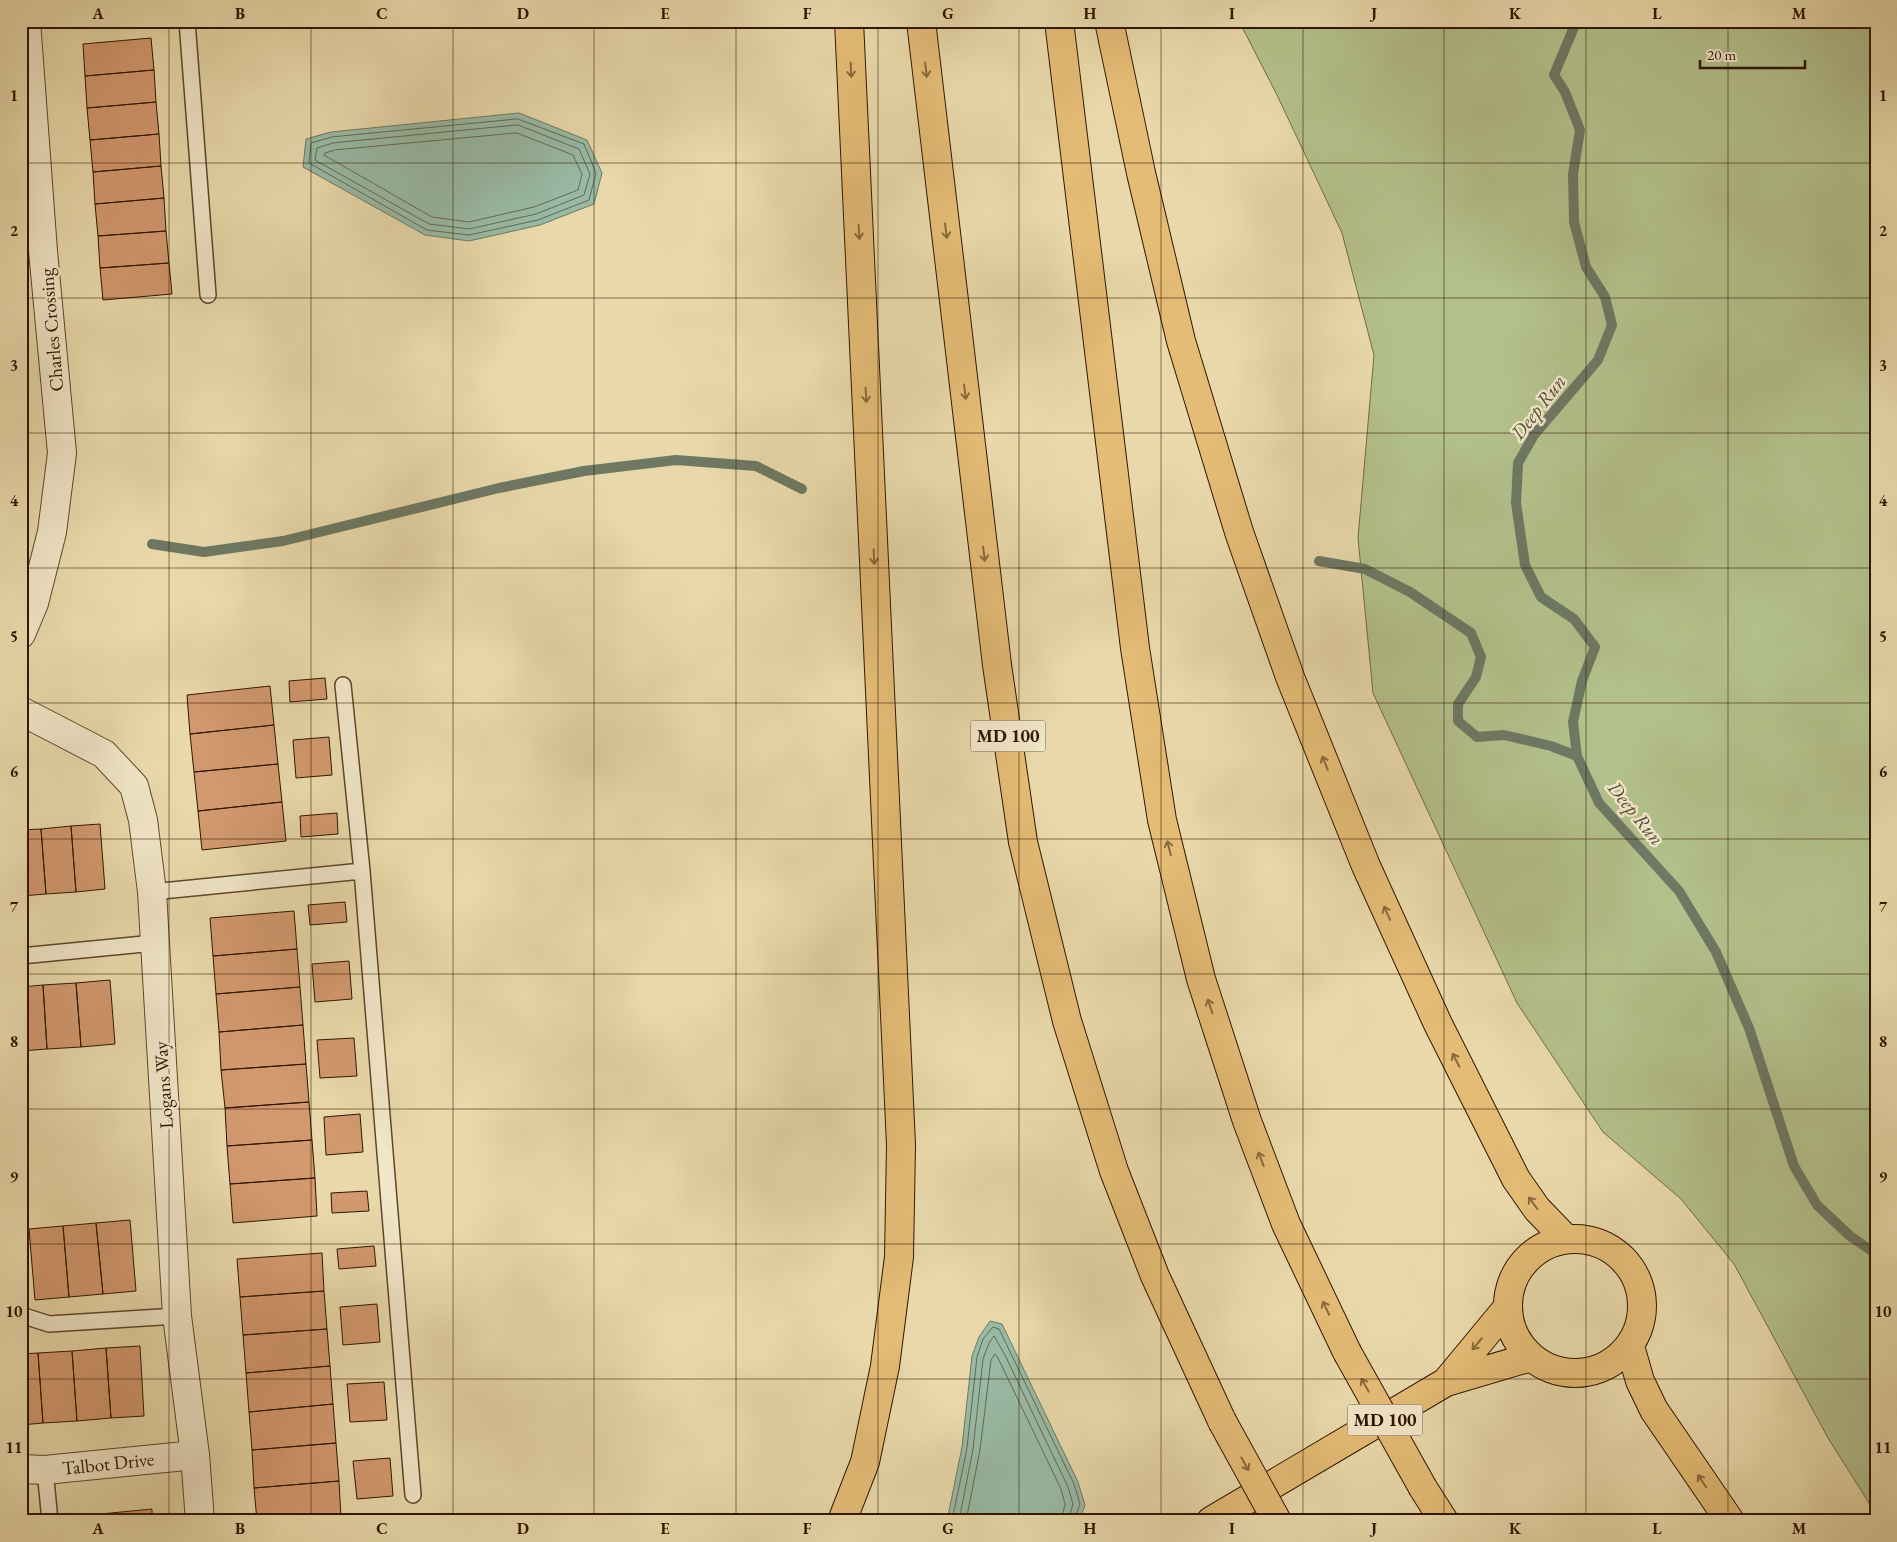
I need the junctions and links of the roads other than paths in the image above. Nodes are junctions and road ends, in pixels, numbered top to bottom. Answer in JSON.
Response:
{"nodes":[{"id":1,"x":26,"y":21,"type":"edge"},
{"id":2,"x":187,"y":21,"type":"edge"},
{"id":3,"x":849,"y":21,"type":"edge"},
{"id":4,"x":921,"y":21,"type":"edge"},
{"id":5,"x":1059,"y":21,"type":"edge"},
{"id":6,"x":1109,"y":21,"type":"edge"},
{"id":7,"x":32,"y":252,"type":"edge"},
{"id":8,"x":208,"y":295,"type":"dead end"},
{"id":9,"x":21,"y":634,"type":"edge"},
{"id":10,"x":343,"y":685,"type":"dead end"},
{"id":11,"x":21,"y":711,"type":"edge"},
{"id":12,"x":362,"y":871,"type":"junction"},
{"id":13,"x":152,"y":892,"type":"junction"},
{"id":14,"x":154,"y":943,"type":"junction"},
{"id":15,"x":21,"y":956,"type":"edge"},
{"id":16,"x":1566,"y":1239,"type":"junction"},
{"id":17,"x":1508,"y":1307,"type":"junction"},
{"id":18,"x":21,"y":1315,"type":"edge"},
{"id":19,"x":178,"y":1316,"type":"junction"},
{"id":20,"x":1630,"y":1346,"type":"junction"},
{"id":21,"x":1531,"y":1357,"type":"junction"},
{"id":22,"x":1446,"y":1382,"type":"junction"},
{"id":23,"x":195,"y":1455,"type":"junction"},
{"id":24,"x":33,"y":1469,"type":"edge"},
{"id":25,"x":413,"y":1495,"type":"dead end"},
{"id":26,"x":50,"y":1521,"type":"edge"},
{"id":27,"x":200,"y":1521,"type":"edge"},
{"id":28,"x":842,"y":1521,"type":"edge"},
{"id":29,"x":1211,"y":1521,"type":"edge"},
{"id":30,"x":1277,"y":1521,"type":"edge"},
{"id":31,"x":1444,"y":1521,"type":"edge"},
{"id":32,"x":1730,"y":1521,"type":"edge"}],
"edges":[{"from":1,"to":7,"type":"street","name":"Charles Crossing"},
{"from":2,"to":8,"type":"lane"},
{"from":3,"to":28,"type":"main road","one_way":true},
{"from":4,"to":30,"type":"main road","number":"MD 100","one_way":true,"bridge":true},
{"from":31,"to":5,"type":"main road","number":"MD 100","one_way":true,"bridge":true},
{"from":16,"to":6,"type":"main road","one_way":true},
{"from":7,"to":9,"type":"street","name":"Charles Crossing"},
{"from":10,"to":12,"type":"lane"},
{"from":11,"to":13,"type":"street","name":"Logans Way"},
{"from":12,"to":13,"type":"lane"},
{"from":12,"to":25,"type":"lane"},
{"from":13,"to":14,"type":"street","name":"Logans Way"},
{"from":14,"to":15,"type":"lane"},
{"from":14,"to":19,"type":"street","name":"Logans Way"},
{"from":16,"to":17,"type":"main road"},
{"from":16,"to":20,"type":"main road"},
{"from":17,"to":21,"type":"main road"},
{"from":17,"to":22,"type":"main road","one_way":true},
{"from":18,"to":19,"type":"lane"},
{"from":19,"to":23,"type":"street","name":"Logans Way"},
{"from":20,"to":21,"type":"main road"},
{"from":32,"to":20,"type":"main road","one_way":true},
{"from":21,"to":22,"type":"main road"},
{"from":22,"to":29,"type":"main road"},
{"from":23,"to":24,"type":"street","name":"Talbot Drive"},
{"from":23,"to":27,"type":"street","name":"Logans Way"},
{"from":24,"to":26,"type":"lane"}]}
